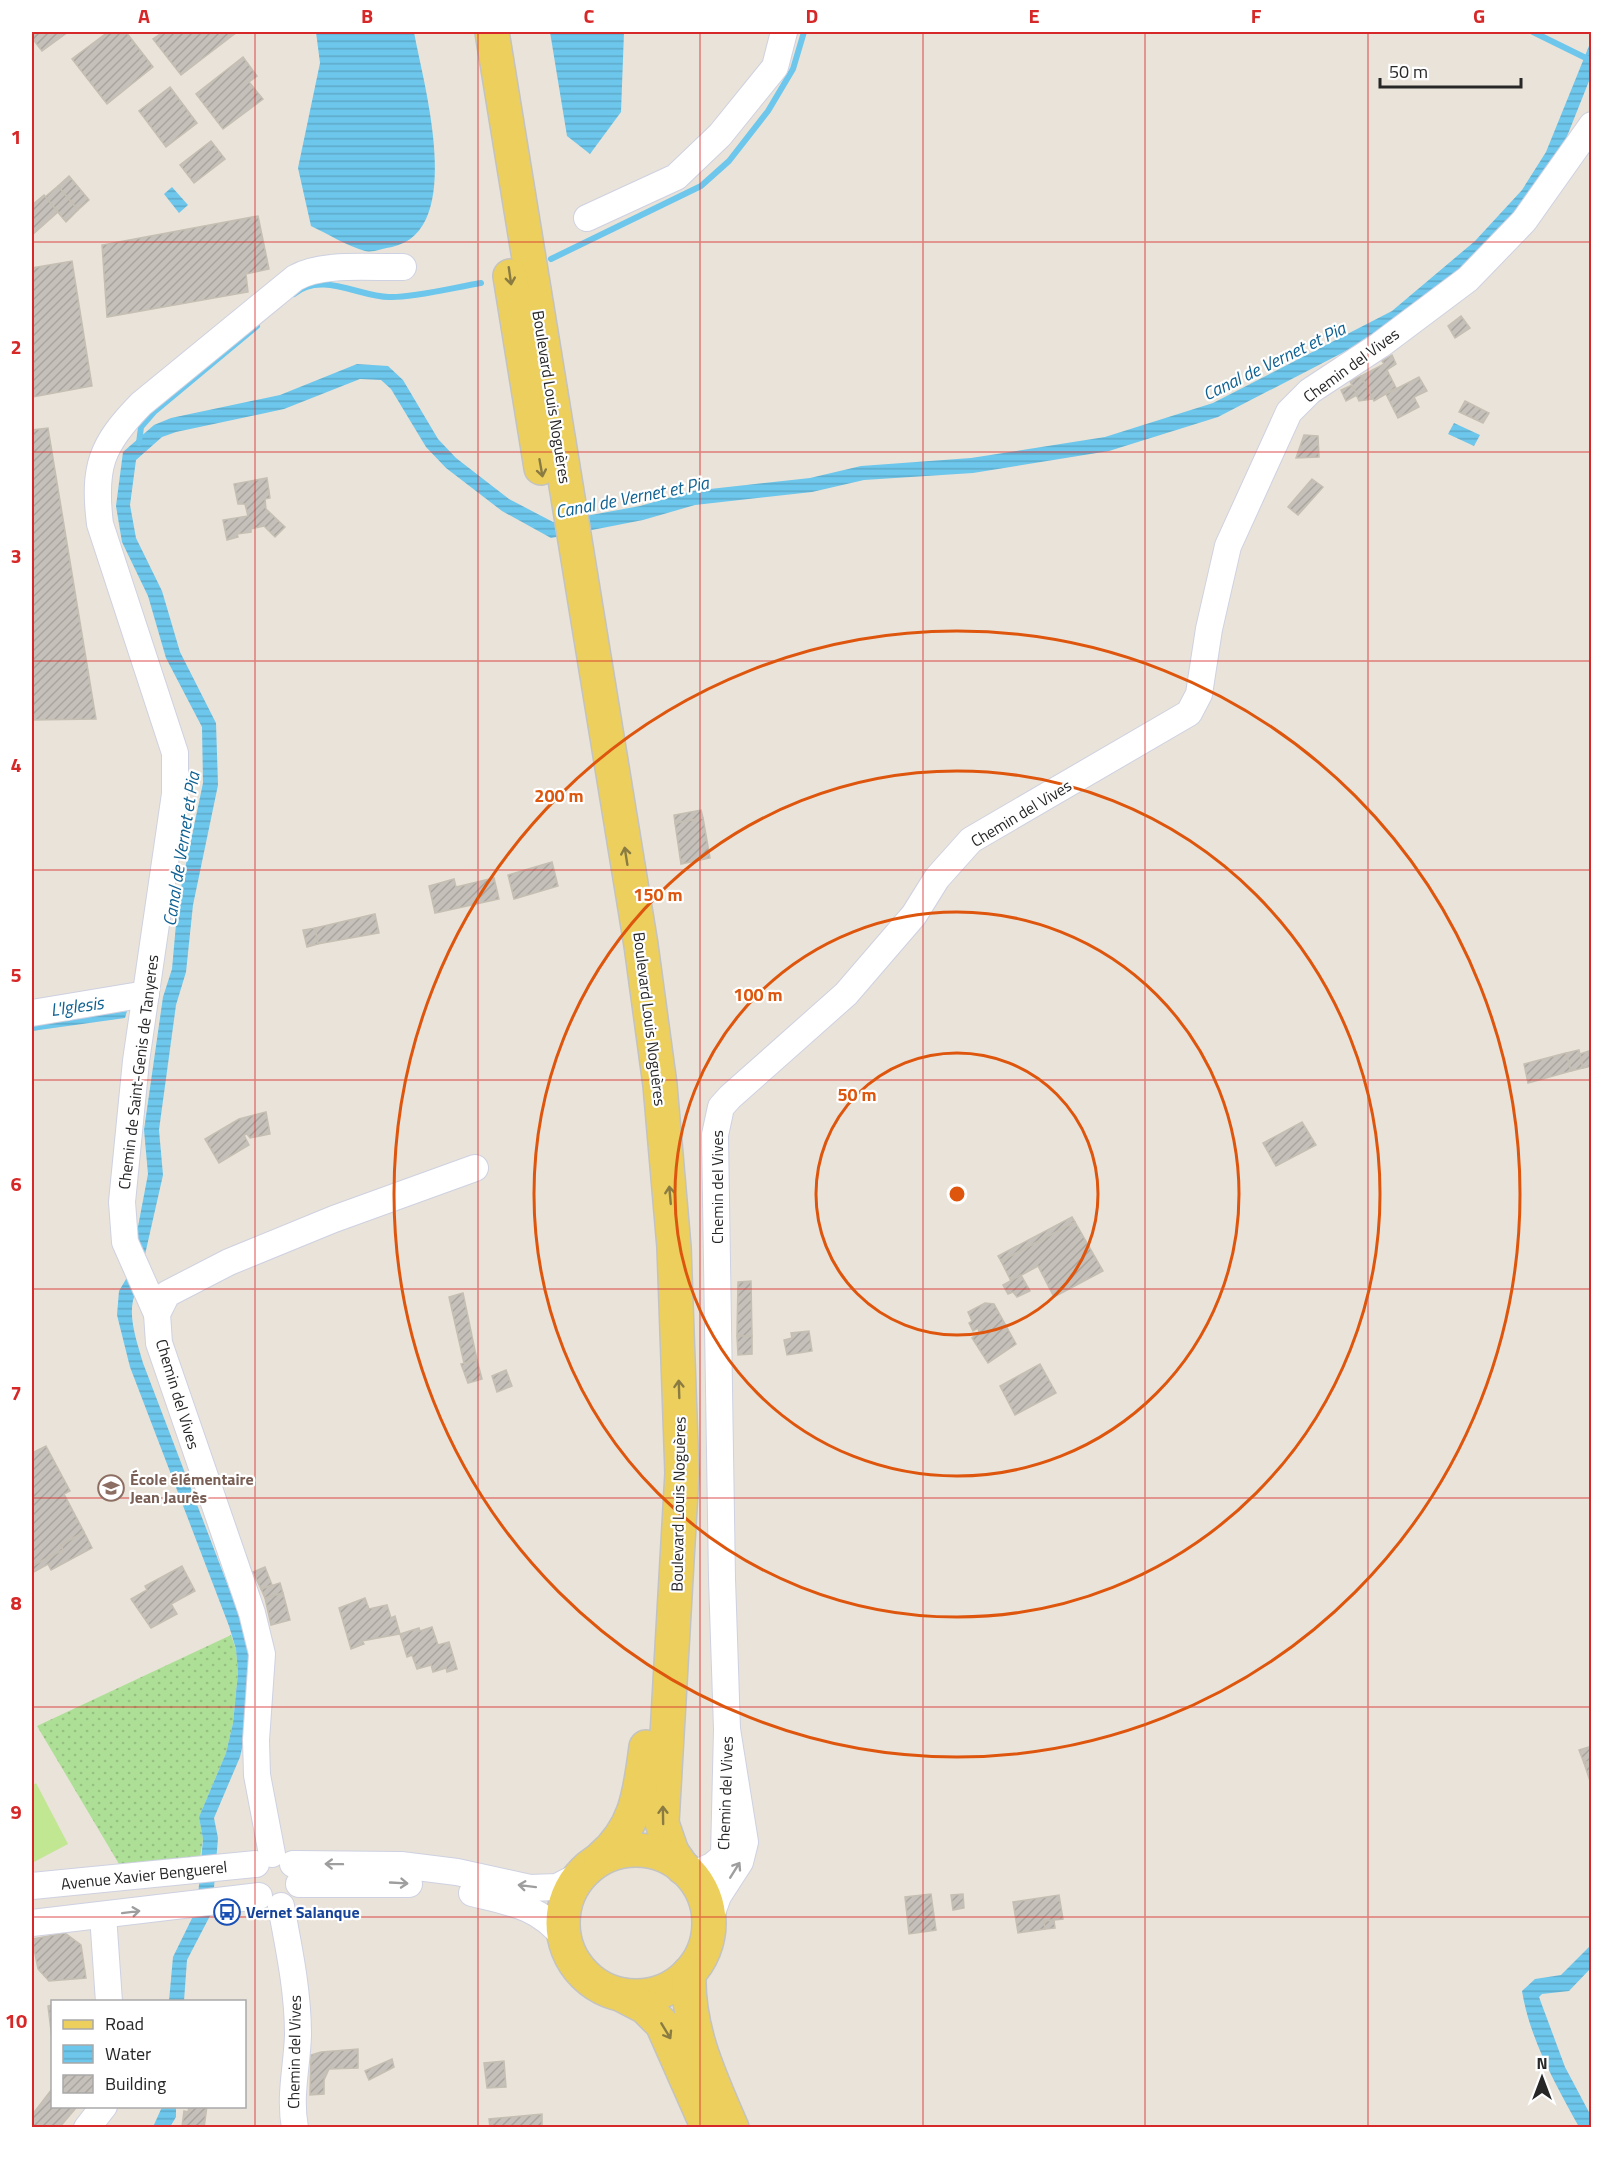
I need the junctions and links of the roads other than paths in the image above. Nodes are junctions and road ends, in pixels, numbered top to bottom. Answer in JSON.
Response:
{"nodes":[{"id":1,"x":471,"y":32,"type":"edge"},
{"id":2,"x":492,"y":32,"type":"edge"},
{"id":3,"x":784,"y":32,"type":"edge"},
{"id":4,"x":1592,"y":125,"type":"edge"},
{"id":5,"x":587,"y":218,"type":"dead end"},
{"id":6,"x":403,"y":267,"type":"dead end"},
{"id":7,"x":559,"y":506,"type":"junction"},
{"id":8,"x":566,"y":553,"type":"junction"},
{"id":9,"x":146,"y":994,"type":"junction"},
{"id":10,"x":32,"y":1013,"type":"edge"},
{"id":11,"x":475,"y":1168,"type":"dead end"},
{"id":12,"x":157,"y":1314,"type":"junction"},
{"id":13,"x":727,"y":1729,"type":"junction"},
{"id":14,"x":271,"y":1866,"type":"junction"},
{"id":15,"x":592,"y":1866,"type":"junction"},
{"id":16,"x":687,"y":1871,"type":"junction"},
{"id":17,"x":32,"y":1886,"type":"edge"},
{"id":18,"x":259,"y":1900,"type":"junction"},
{"id":19,"x":103,"y":1915,"type":"junction"},
{"id":20,"x":709,"y":1921,"type":"junction"},
{"id":21,"x":32,"y":1923,"type":"edge"},
{"id":22,"x":564,"y":1938,"type":"junction"},
{"id":23,"x":689,"y":1973,"type":"junction"},
{"id":24,"x":622,"y":1995,"type":"junction"},
{"id":25,"x":109,"y":2000,"type":"edge"},
{"id":26,"x":102,"y":2108,"type":"edge"},
{"id":27,"x":87,"y":2127,"type":"edge"},
{"id":28,"x":295,"y":2127,"type":"edge"},
{"id":29,"x":708,"y":2127,"type":"edge"},
{"id":30,"x":732,"y":2127,"type":"edge"}],
"edges":[{"from":1,"to":7,"type":"main road","name":"Boulevard Louis Noguères","one_way":true},
{"from":2,"to":7,"type":"main road","name":"Boulevard Louis Noguères"},
{"from":3,"to":5,"type":"street"},
{"from":4,"to":13,"type":"street","name":"Chemin del Vives"},
{"from":6,"to":9,"type":"street","name":"Chemin de Saint-Genis de Tanyeres"},
{"from":7,"to":8,"type":"main road","name":"Boulevard Louis Noguères"},
{"from":8,"to":15,"type":"main road","name":"Boulevard Louis Noguères"},
{"from":16,"to":8,"type":"main road","name":"Boulevard Louis Noguères","one_way":true},
{"from":9,"to":10,"type":"street"},
{"from":9,"to":12,"type":"street","name":"Chemin de Saint-Genis de Tanyeres"},
{"from":11,"to":12,"type":"street"},
{"from":12,"to":14,"type":"street","name":"Chemin del Vives"},
{"from":13,"to":16,"type":"street","name":"Chemin del Vives"},
{"from":20,"to":13,"type":"street","name":"Chemin del Vives","one_way":true},
{"from":15,"to":14,"type":"street","name":"Avenue Xavier Benguerel","one_way":true},
{"from":14,"to":17,"type":"street","name":"Avenue Xavier Benguerel"},
{"from":14,"to":18,"type":"street","name":"Chemin del Vives"},
{"from":14,"to":18,"type":"street"},
{"from":14,"to":22,"type":"street","name":"Avenue Xavier Benguerel","one_way":true},
{"from":15,"to":16,"type":"main road"},
{"from":15,"to":22,"type":"main road"},
{"from":16,"to":20,"type":"main road"},
{"from":19,"to":18,"type":"street","name":"Avenue Xavier Benguerel","one_way":true},
{"from":18,"to":28,"type":"street","name":"Chemin del Vives"},
{"from":19,"to":21,"type":"street","name":"Avenue Xavier Benguerel"},
{"from":19,"to":25,"type":"street"},
{"from":20,"to":23,"type":"main road"},
{"from":22,"to":24,"type":"main road"},
{"from":23,"to":24,"type":"main road"},
{"from":23,"to":30,"type":"main road"},
{"from":24,"to":29,"type":"main road","one_way":true},
{"from":26,"to":27,"type":"street"}]}
